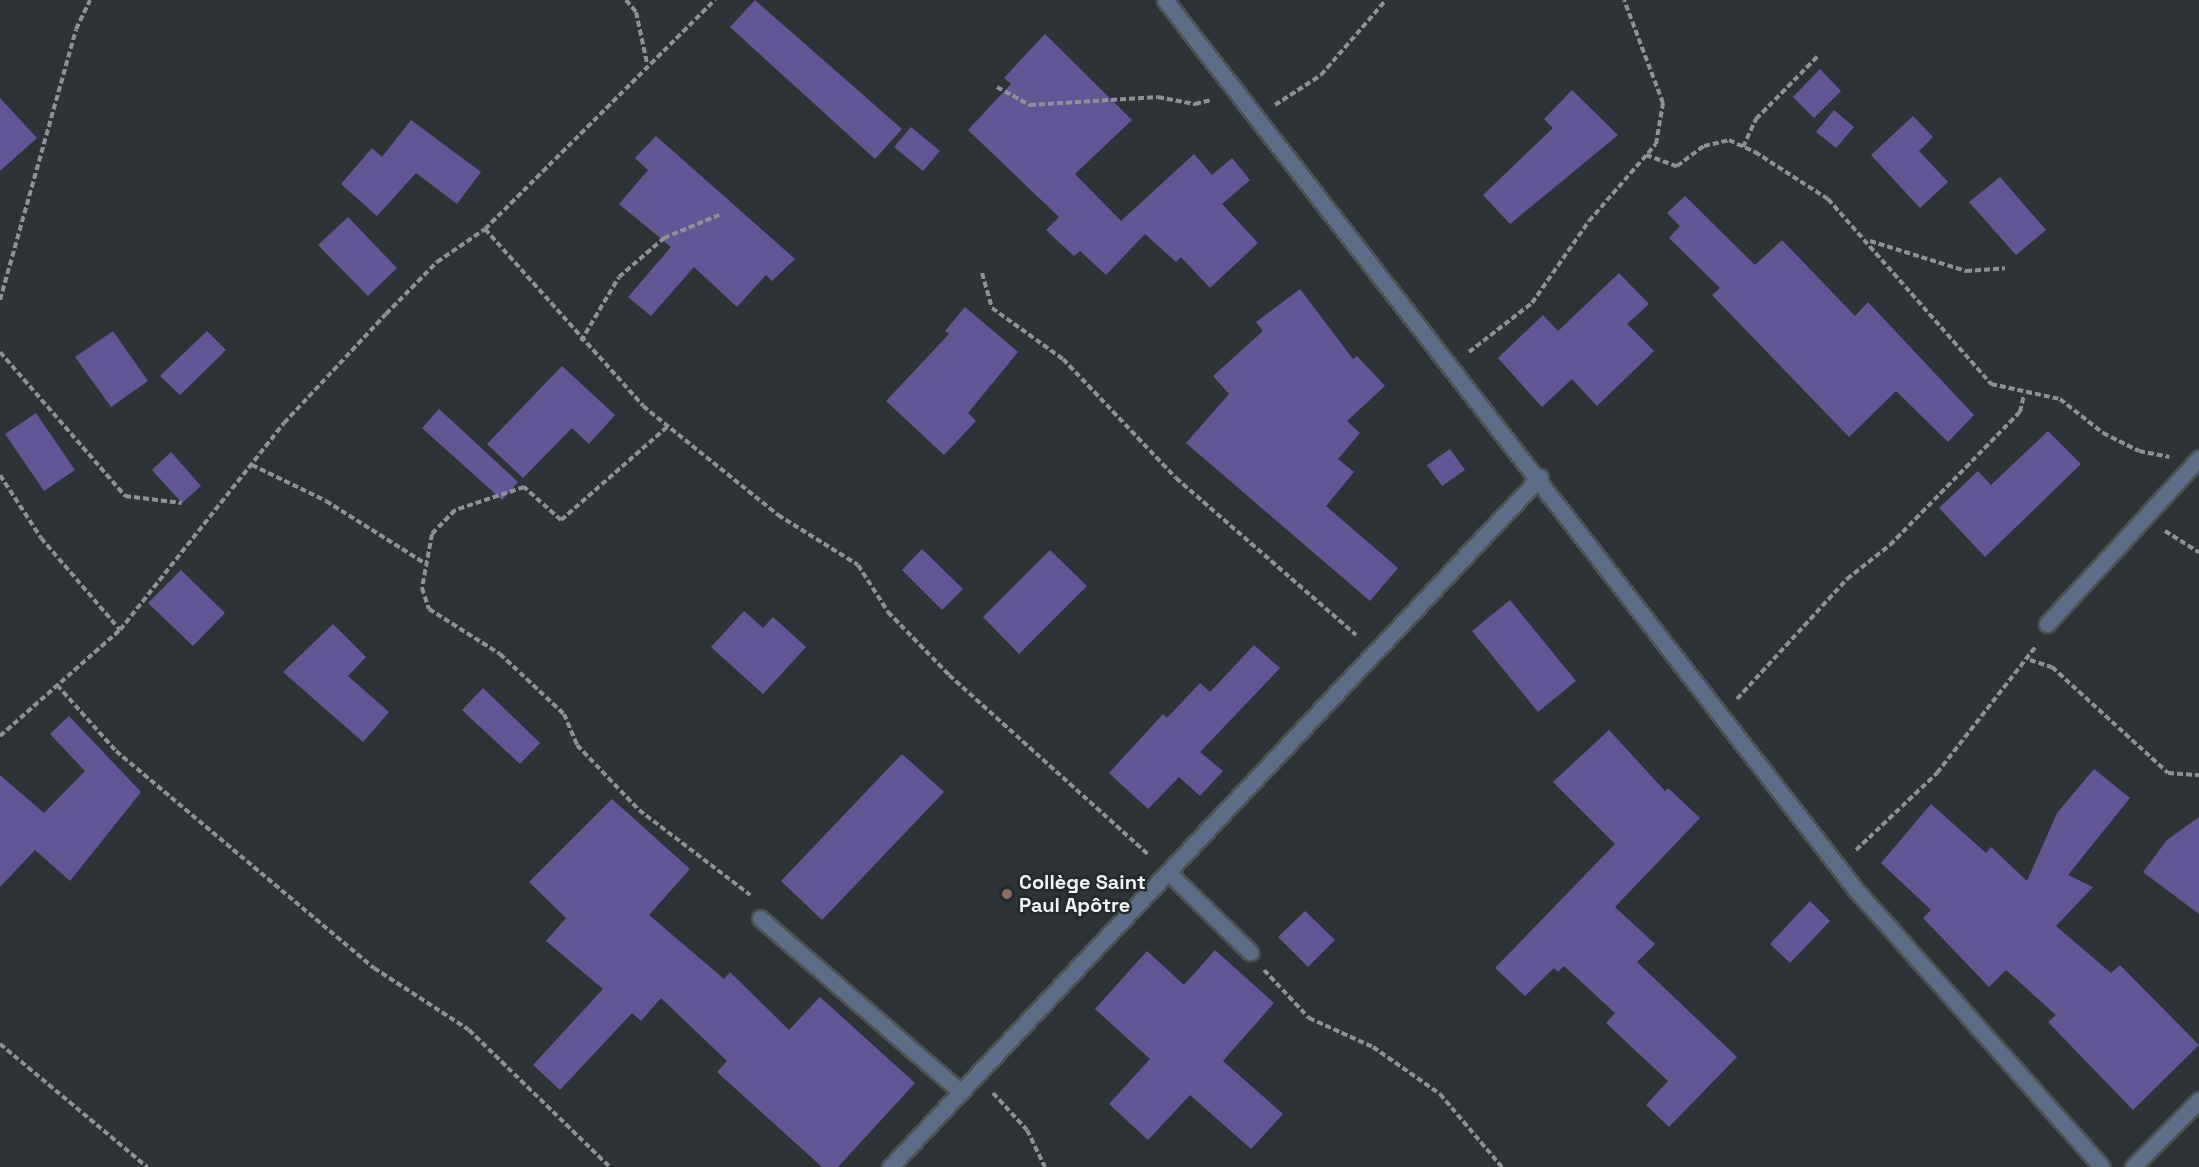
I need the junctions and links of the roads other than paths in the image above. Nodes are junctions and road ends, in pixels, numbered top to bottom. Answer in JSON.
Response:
{"nodes":[{"id":1,"x":1165,"y":0,"type":"edge"},
{"id":2,"x":2197,"y":460,"type":"edge"},
{"id":3,"x":1540,"y":477,"type":"junction"},
{"id":4,"x":2047,"y":624,"type":"road end"},
{"id":5,"x":1168,"y":872,"type":"junction"},
{"id":6,"x":760,"y":918,"type":"road end"},
{"id":7,"x":1250,"y":952,"type":"road end"},
{"id":8,"x":961,"y":1092,"type":"junction"},
{"id":9,"x":2199,"y":1100,"type":"edge"},
{"id":10,"x":890,"y":1167,"type":"edge"},
{"id":11,"x":2102,"y":1167,"type":"edge"},
{"id":12,"x":2133,"y":1167,"type":"edge"}],
"edges":[{"from":1,"to":3,"type":"street"},
{"from":2,"to":4,"type":"street"},
{"from":3,"to":5,"type":"street"},
{"from":3,"to":11,"type":"street"},
{"from":5,"to":7,"type":"street"},
{"from":5,"to":8,"type":"street"},
{"from":6,"to":8,"type":"street"},
{"from":8,"to":10,"type":"street"},
{"from":9,"to":12,"type":"street"}]}
